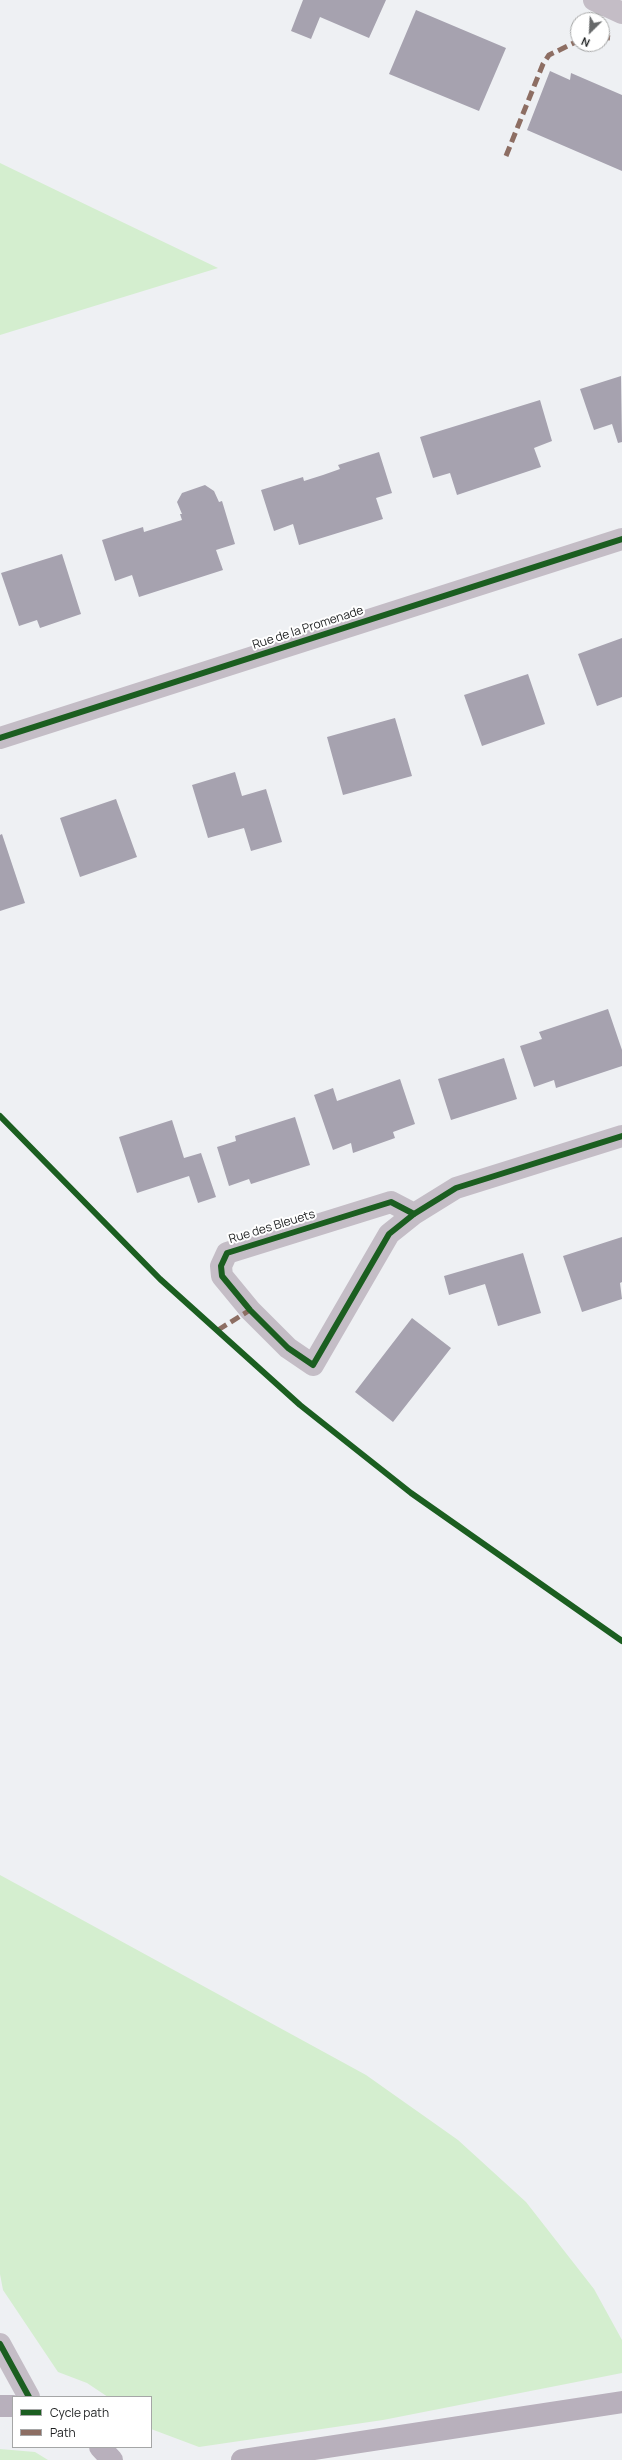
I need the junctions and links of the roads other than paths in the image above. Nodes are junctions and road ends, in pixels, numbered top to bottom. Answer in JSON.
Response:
{"nodes":[{"id":1,"x":594,"y":0,"type":"edge"},
{"id":2,"x":622,"y":13,"type":"edge"},
{"id":3,"x":622,"y":539,"type":"edge"},
{"id":4,"x":0,"y":738,"type":"edge"},
{"id":5,"x":622,"y":1136,"type":"edge"},
{"id":6,"x":414,"y":1214,"type":"junction"},
{"id":7,"x":0,"y":2344,"type":"edge"},
{"id":8,"x":28,"y":2396,"type":"edge"},
{"id":9,"x":622,"y":2402,"type":"edge"},
{"id":10,"x":0,"y":2406,"type":"edge"},
{"id":11,"x":12,"y":2406,"type":"edge"},
{"id":12,"x":242,"y":2460,"type":"edge"}],
"edges":[{"from":1,"to":2,"type":"street"},
{"from":3,"to":4,"type":"street","name":"Rue de la Promenade"},
{"from":5,"to":6,"type":"street","name":"Rue des Bleuets"},
{"from":6,"to":6,"type":"street","name":"Rue des Bleuets"},
{"from":7,"to":8,"type":"street"},
{"from":9,"to":12,"type":"highway"},
{"from":10,"to":11,"type":"highway"}]}
